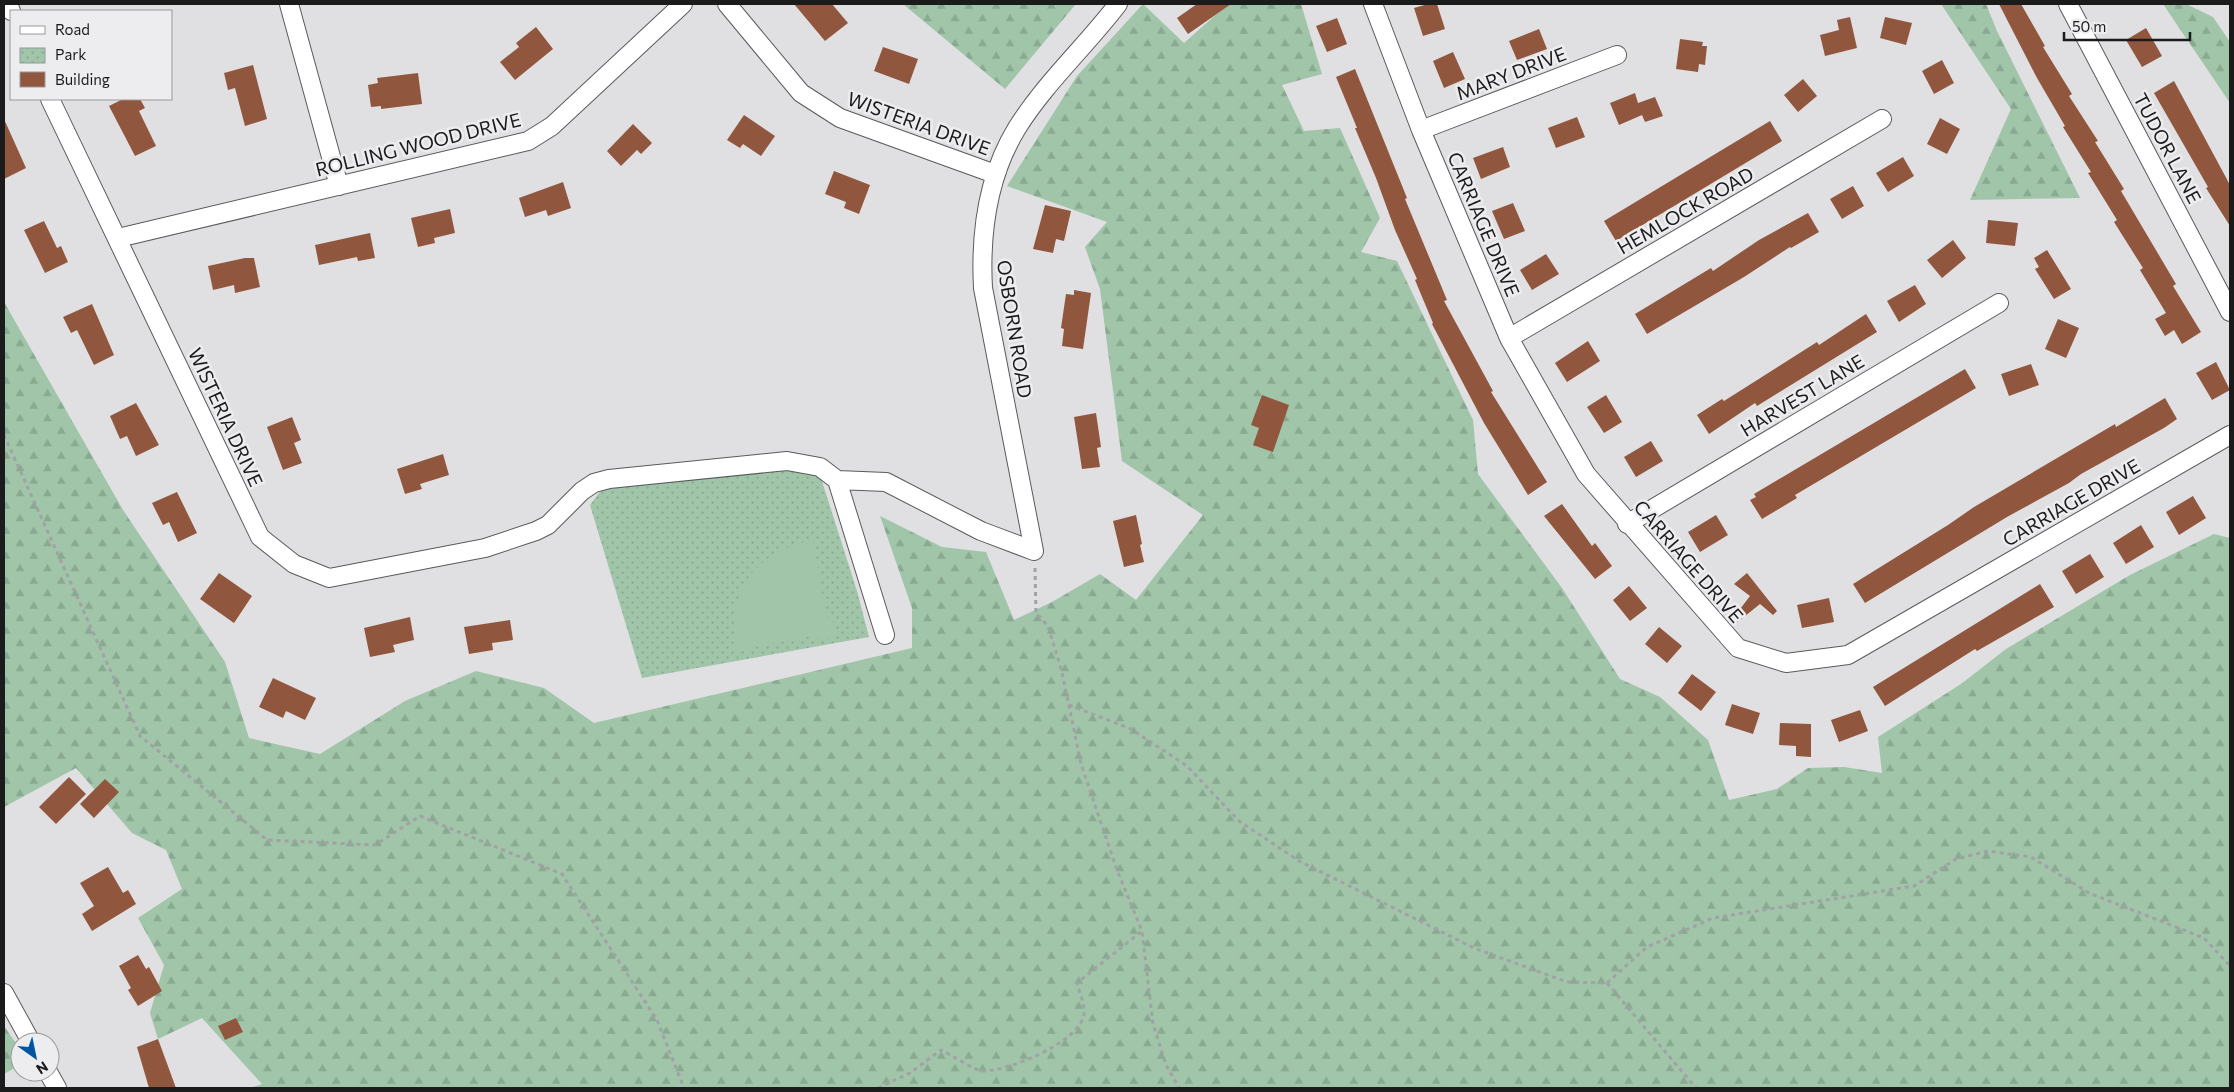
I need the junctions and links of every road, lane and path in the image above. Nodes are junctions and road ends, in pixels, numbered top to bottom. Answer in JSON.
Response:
{"nodes":[{"id":1,"x":289,"y":4,"type":"edge"},
{"id":2,"x":683,"y":4,"type":"edge"},
{"id":3,"x":726,"y":4,"type":"edge"},
{"id":4,"x":1118,"y":4,"type":"edge"},
{"id":5,"x":1373,"y":4,"type":"edge"},
{"id":6,"x":2068,"y":4,"type":"edge"},
{"id":7,"x":1617,"y":55,"type":"dead end"},
{"id":8,"x":50,"y":100,"type":"edge"},
{"id":9,"x":1882,"y":119,"type":"dead end"},
{"id":10,"x":1421,"y":130,"type":"junction"},
{"id":11,"x":995,"y":174,"type":"junction"},
{"id":12,"x":339,"y":186,"type":"junction"},
{"id":13,"x":118,"y":238,"type":"junction"},
{"id":14,"x":1999,"y":302,"type":"dead end"},
{"id":15,"x":2230,"y":312,"type":"edge"},
{"id":16,"x":1509,"y":338,"type":"junction"},
{"id":17,"x":2230,"y":434,"type":"edge"},
{"id":18,"x":4,"y":435,"type":"edge"},
{"id":19,"x":837,"y":480,"type":"junction"},
{"id":20,"x":1627,"y":524,"type":"junction"},
{"id":21,"x":1034,"y":551,"type":"junction"},
{"id":22,"x":886,"y":635,"type":"dead end"},
{"id":23,"x":1069,"y":705,"type":"junction"},
{"id":24,"x":1142,"y":931,"type":"junction"},
{"id":25,"x":2230,"y":966,"type":"edge"},
{"id":26,"x":1607,"y":983,"type":"junction"},
{"id":27,"x":4,"y":993,"type":"edge"},
{"id":28,"x":25,"y":1032,"type":"edge"},
{"id":29,"x":684,"y":1088,"type":"edge"},
{"id":30,"x":878,"y":1088,"type":"edge"},
{"id":31,"x":1179,"y":1088,"type":"edge"},
{"id":32,"x":1696,"y":1088,"type":"edge"}],
"edges":[{"from":1,"to":12,"type":"street"},
{"from":2,"to":12,"type":"street","name":"ROLLING WOOD DRIVE"},
{"from":3,"to":11,"type":"street","name":"WISTERIA DRIVE"},
{"from":4,"to":11,"type":"street","name":"OSBORN ROAD"},
{"from":5,"to":10,"type":"street","name":"CARRIAGE DRIVE"},
{"from":6,"to":15,"type":"street","name":"TUDOR LANE"},
{"from":7,"to":10,"type":"street","name":"MARY DRIVE"},
{"from":8,"to":13,"type":"street","name":"WISTERIA DRIVE"},
{"from":9,"to":16,"type":"street","name":"HEMLOCK ROAD"},
{"from":10,"to":16,"type":"street","name":"CARRIAGE DRIVE"},
{"from":11,"to":21,"type":"street","name":"OSBORN ROAD"},
{"from":12,"to":13,"type":"street","name":"ROLLING WOOD DRIVE"},
{"from":13,"to":19,"type":"street","name":"WISTERIA DRIVE"},
{"from":14,"to":20,"type":"street","name":"HARVEST LANE"},
{"from":16,"to":20,"type":"street","name":"CARRIAGE DRIVE"},
{"from":17,"to":20,"type":"street","name":"CARRIAGE DRIVE"},
{"from":18,"to":29,"type":"path"},
{"from":19,"to":21,"type":"street"},
{"from":19,"to":22,"type":"street"},
{"from":21,"to":23,"type":"path"},
{"from":23,"to":24,"type":"path"},
{"from":23,"to":26,"type":"path"},
{"from":24,"to":30,"type":"path"},
{"from":24,"to":31,"type":"path"},
{"from":25,"to":26,"type":"path"},
{"from":26,"to":32,"type":"path"},
{"from":27,"to":28,"type":"street"}]}
